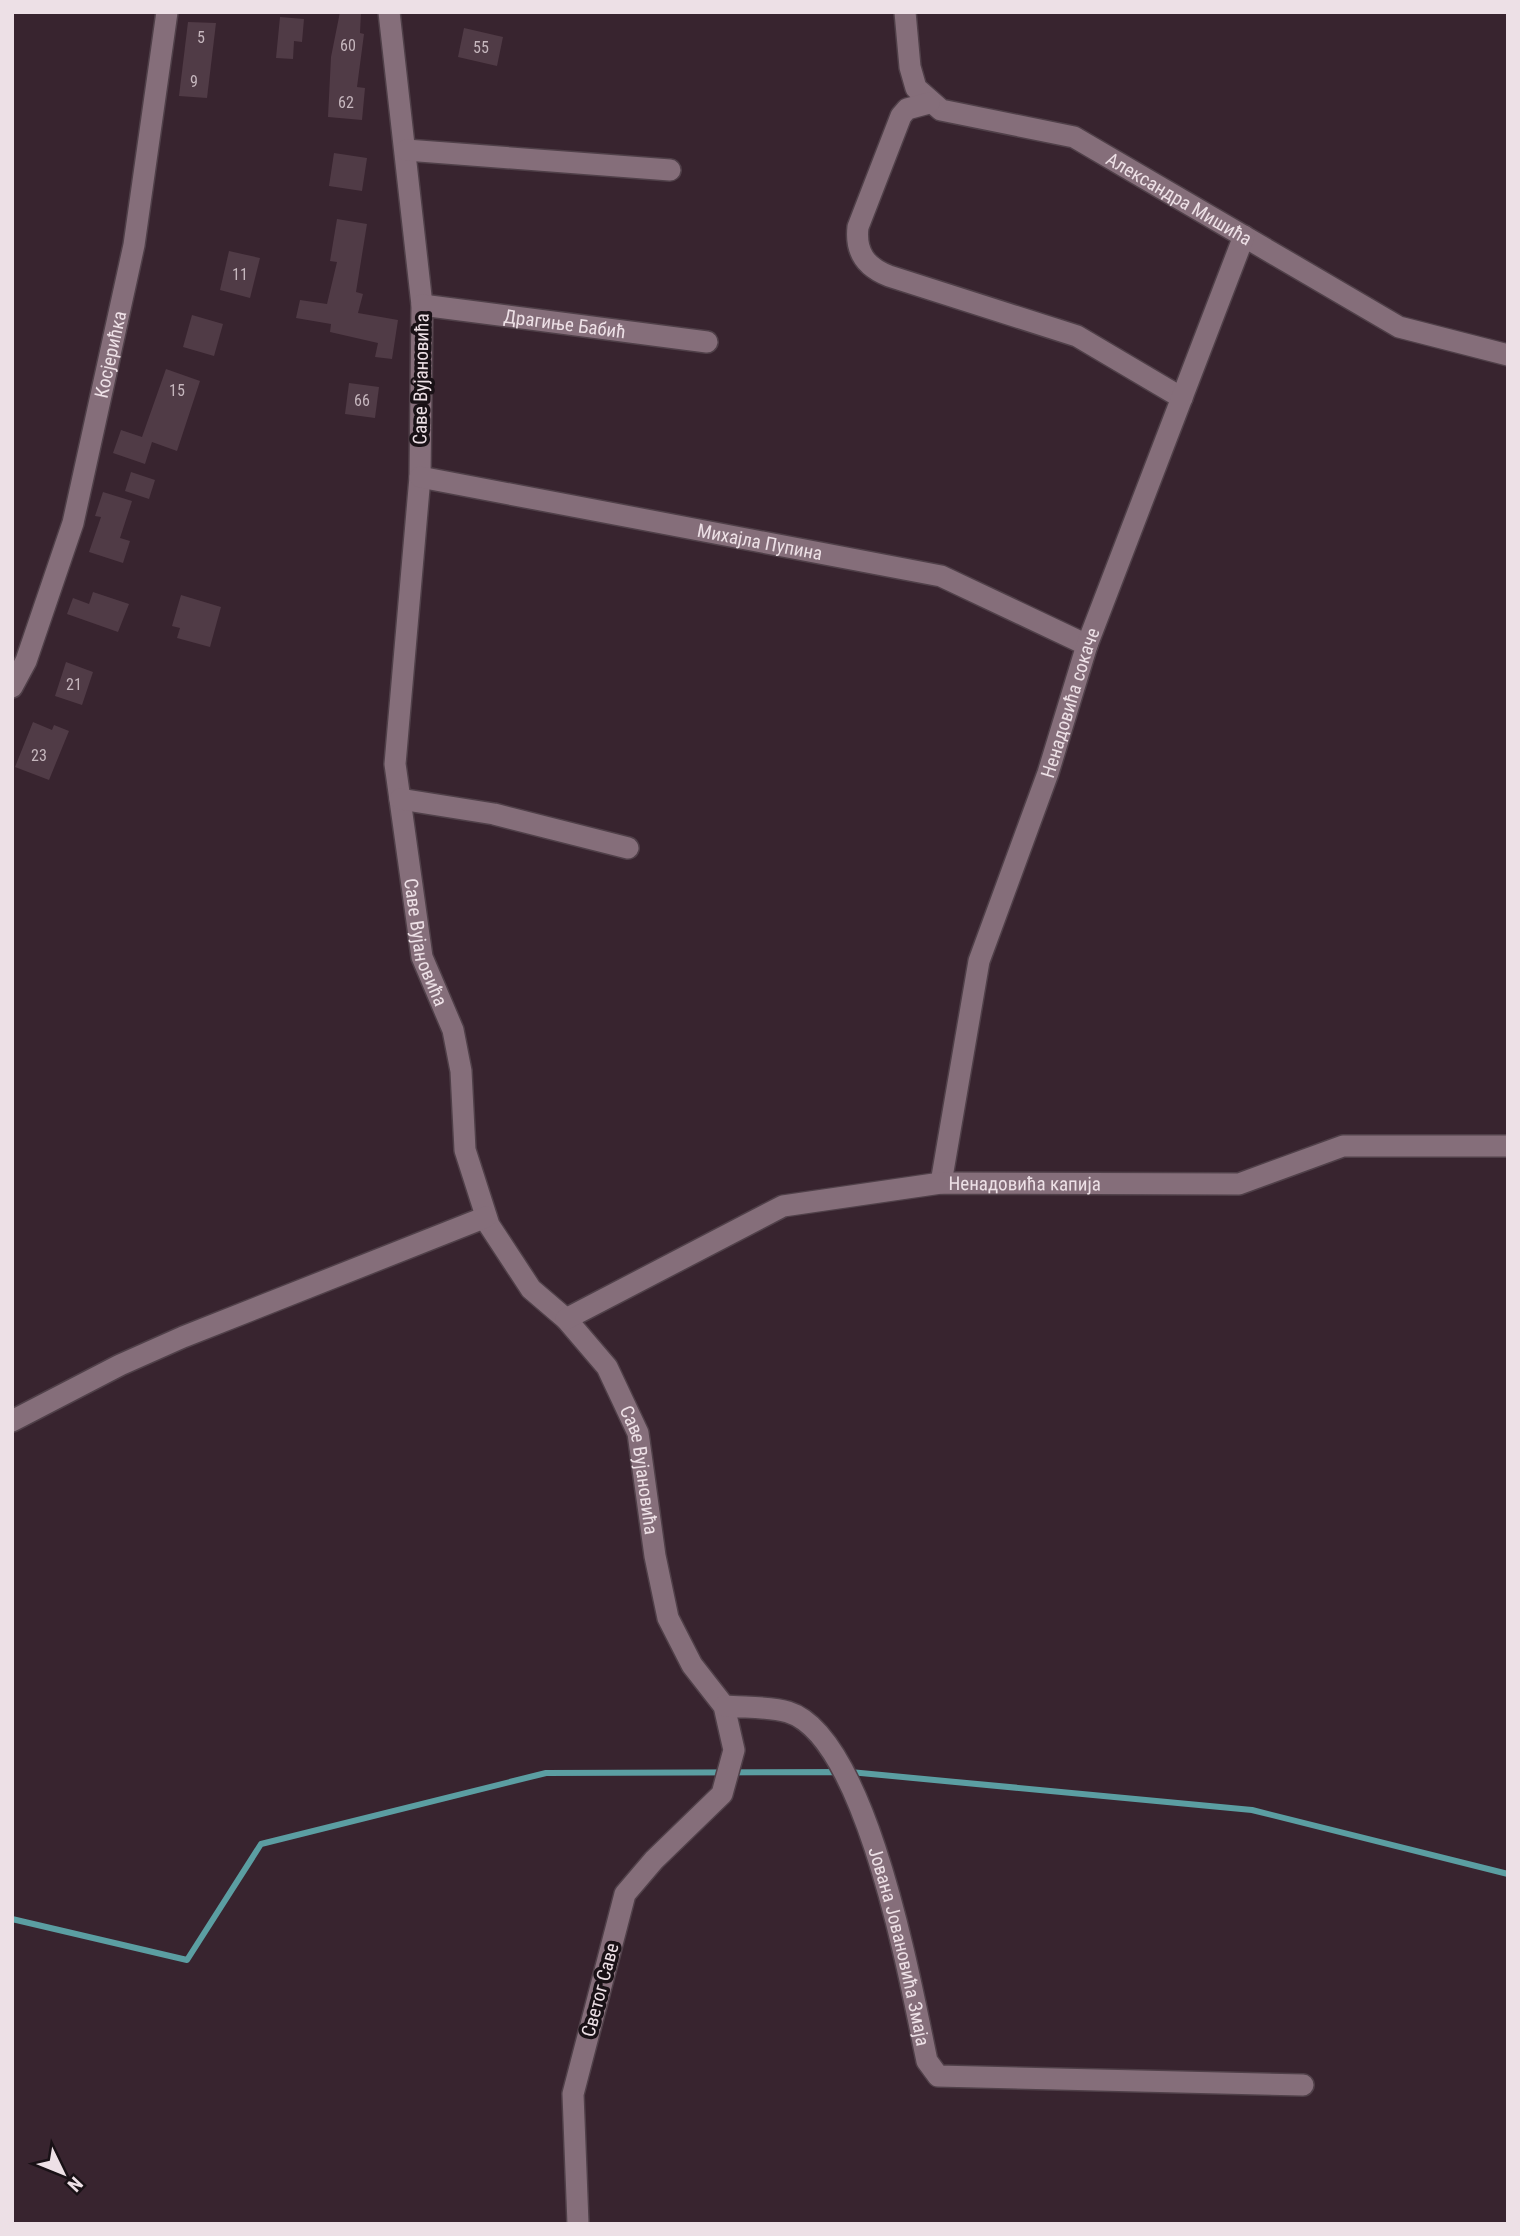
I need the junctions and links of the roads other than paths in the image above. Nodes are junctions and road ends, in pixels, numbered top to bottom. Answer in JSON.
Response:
{"nodes":[{"id":1,"x":167,"y":12,"type":"edge"},
{"id":2,"x":389,"y":12,"type":"edge"},
{"id":3,"x":905,"y":12,"type":"edge"},
{"id":4,"x":929,"y":103,"type":"junction"},
{"id":5,"x":406,"y":150,"type":"junction"},
{"id":6,"x":670,"y":170,"type":"dead end"},
{"id":7,"x":1244,"y":236,"type":"junction"},
{"id":8,"x":422,"y":305,"type":"junction"},
{"id":9,"x":708,"y":342,"type":"dead end"},
{"id":10,"x":1508,"y":355,"type":"edge"},
{"id":11,"x":1182,"y":398,"type":"junction"},
{"id":12,"x":420,"y":477,"type":"junction"},
{"id":13,"x":1087,"y":646,"type":"junction"},
{"id":14,"x":12,"y":687,"type":"edge"},
{"id":15,"x":400,"y":799,"type":"junction"},
{"id":16,"x":628,"y":848,"type":"dead end"},
{"id":17,"x":1508,"y":1146,"type":"edge"},
{"id":18,"x":941,"y":1183,"type":"junction"},
{"id":19,"x":486,"y":1217,"type":"junction"},
{"id":20,"x":566,"y":1318,"type":"junction"},
{"id":21,"x":12,"y":1421,"type":"edge"},
{"id":22,"x":724,"y":1706,"type":"junction"},
{"id":23,"x":722,"y":1794,"type":"joint"},
{"id":24,"x":1303,"y":2085,"type":"dead end"},
{"id":25,"x":578,"y":2224,"type":"edge"}],
"edges":[{"from":1,"to":14,"type":"street","name":"Косјерићка"},
{"from":2,"to":5,"type":"street","name":"Саве Вујановића"},
{"from":3,"to":4,"type":"street"},
{"from":4,"to":7,"type":"street","name":"Александра Мишића"},
{"from":4,"to":11,"type":"street"},
{"from":5,"to":6,"type":"street"},
{"from":5,"to":8,"type":"street","name":"Саве Вујановића"},
{"from":7,"to":10,"type":"street","name":"Александра Мишића"},
{"from":7,"to":11,"type":"street","name":"Ненадовића сокаче"},
{"from":8,"to":9,"type":"street","name":"Драгиње Бабић"},
{"from":8,"to":12,"type":"street","name":"Саве Вујановића"},
{"from":11,"to":13,"type":"street","name":"Ненадовића сокаче"},
{"from":12,"to":13,"type":"street","name":"Михајла Пупина"},
{"from":12,"to":15,"type":"street","name":"Саве Вујановића"},
{"from":13,"to":18,"type":"street","name":"Ненадовића сокаче"},
{"from":15,"to":16,"type":"street"},
{"from":15,"to":19,"type":"street","name":"Саве Вујановића"},
{"from":17,"to":18,"type":"street","name":"Ненадовића капија"},
{"from":18,"to":20,"type":"street","name":"Ненадовића капија"},
{"from":19,"to":20,"type":"street","name":"Саве Вујановића"},
{"from":19,"to":21,"type":"street"},
{"from":20,"to":22,"type":"street","name":"Саве Вујановића"},
{"from":22,"to":23,"type":"street","name":"Саве Вујановића"},
{"from":22,"to":24,"type":"street","name":"Јована Јовановића Змаја"},
{"from":23,"to":25,"type":"street","name":"Светог Саве"}]}
